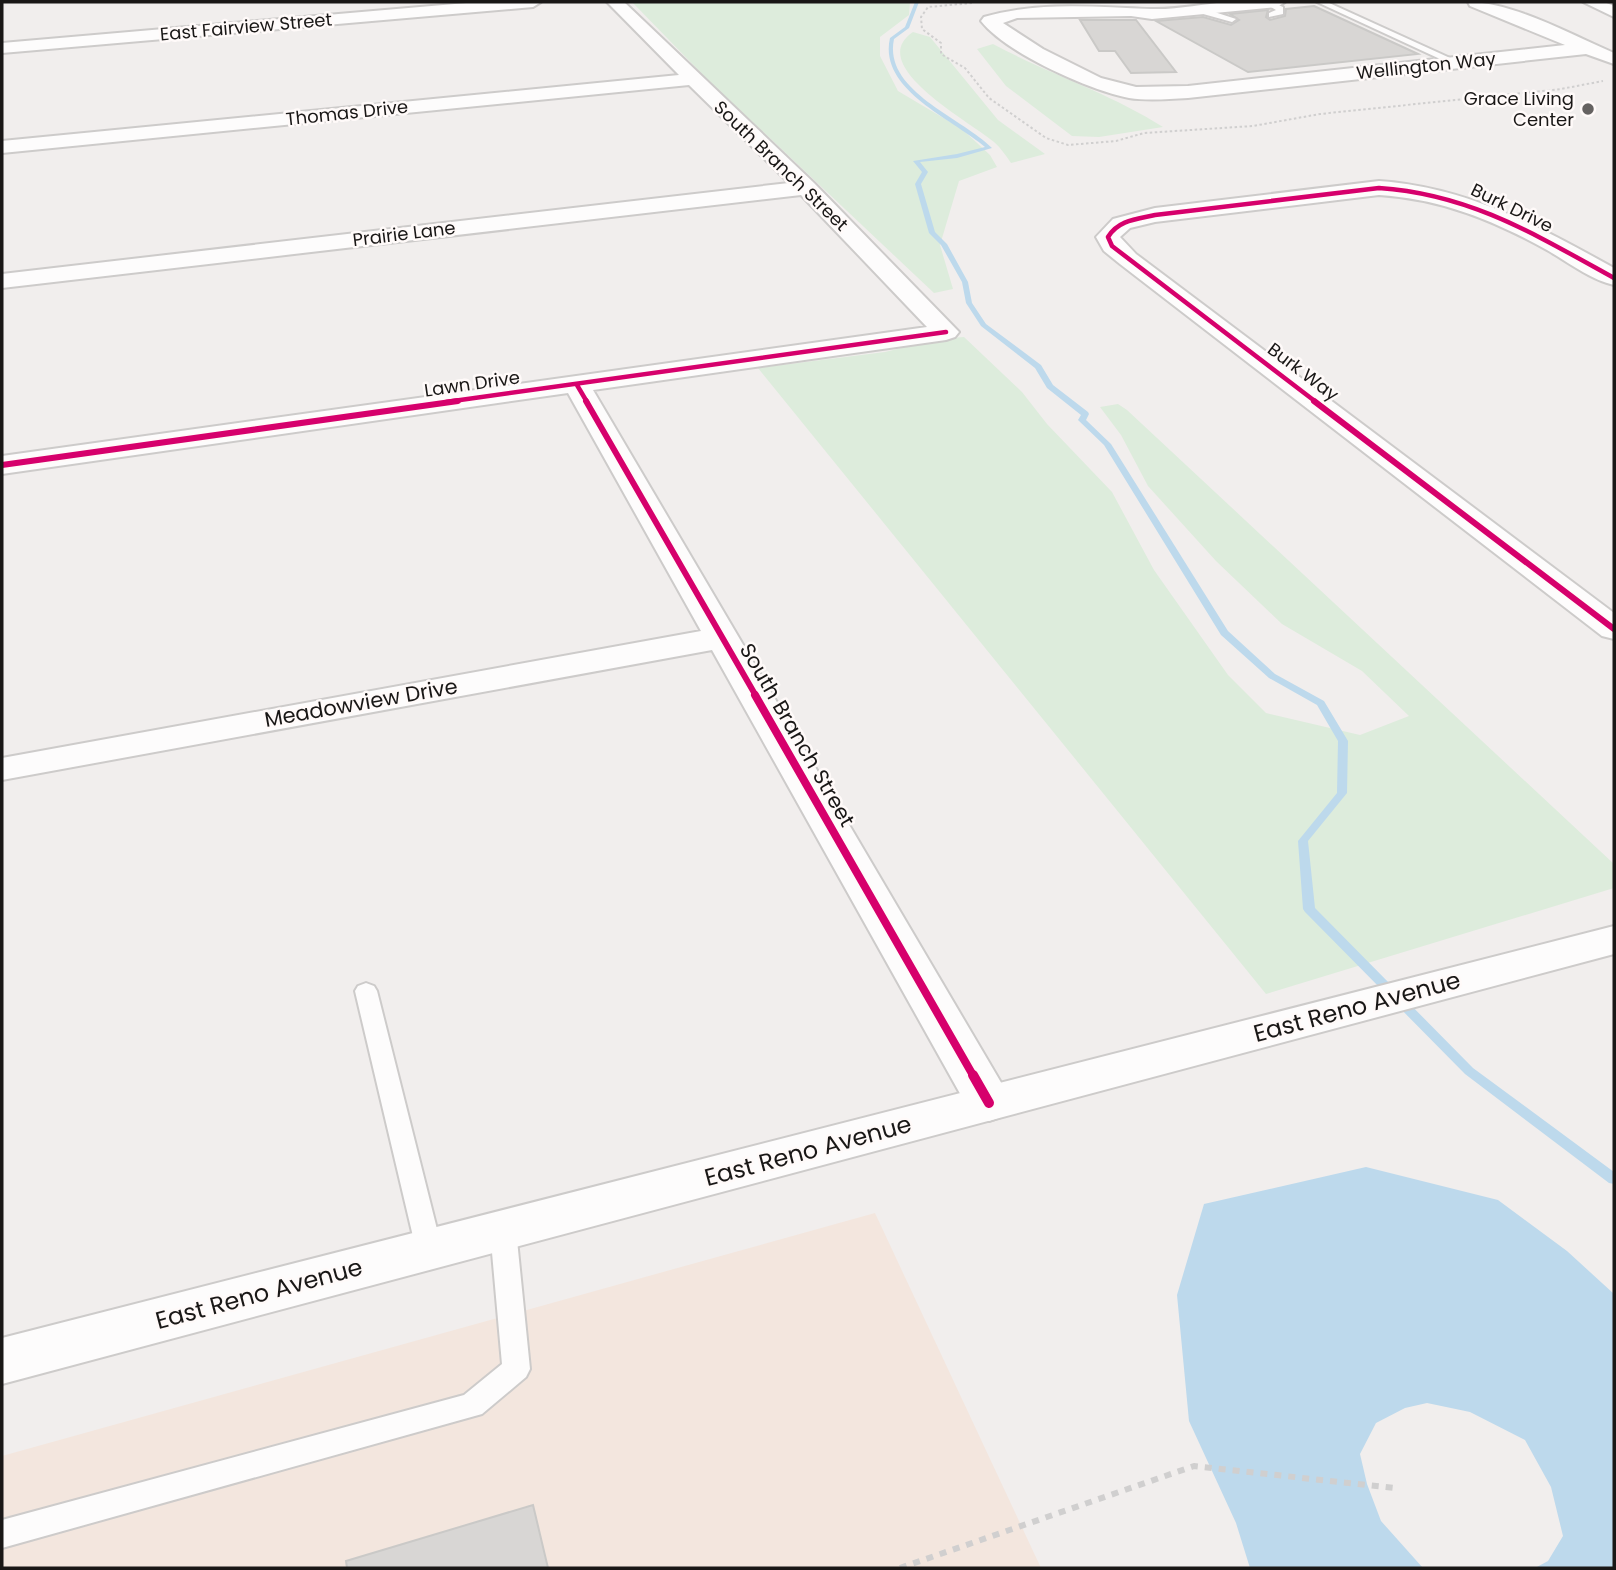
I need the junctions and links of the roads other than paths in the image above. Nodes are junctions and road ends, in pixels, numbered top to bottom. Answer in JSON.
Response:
{"nodes":[{"id":1,"x":533,"y":2,"type":"edge"},
{"id":2,"x":615,"y":2,"type":"edge"},
{"id":3,"x":1321,"y":2,"type":"edge"},
{"id":4,"x":1476,"y":2,"type":"edge"},
{"id":5,"x":1591,"y":2,"type":"edge"},
{"id":6,"x":1272,"y":6,"type":"edge"},
{"id":7,"x":1199,"y":10,"type":"junction"},
{"id":8,"x":1614,"y":12,"type":"edge"},
{"id":9,"x":1232,"y":19,"type":"dead end"},
{"id":10,"x":2,"y":48,"type":"edge"},
{"id":11,"x":1589,"y":48,"type":"junction"},
{"id":12,"x":1614,"y":59,"type":"edge"},
{"id":13,"x":1456,"y":63,"type":"junction"},
{"id":14,"x":692,"y":79,"type":"junction"},
{"id":15,"x":2,"y":148,"type":"edge"},
{"id":16,"x":806,"y":188,"type":"junction"},
{"id":17,"x":1264,"y":201,"type":"joint"},
{"id":18,"x":1614,"y":278,"type":"edge"},
{"id":19,"x":2,"y":281,"type":"edge"},
{"id":20,"x":946,"y":332,"type":"joint"},
{"id":21,"x":577,"y":385,"type":"junction"},
{"id":22,"x":2,"y":465,"type":"edge"},
{"id":23,"x":1614,"y":629,"type":"edge"},
{"id":24,"x":721,"y":638,"type":"junction"},
{"id":25,"x":2,"y":769,"type":"edge"},
{"id":26,"x":1614,"y":940,"type":"edge"},
{"id":27,"x":366,"y":991,"type":"dead end"},
{"id":28,"x":989,"y":1103,"type":"junction"},
{"id":29,"x":503,"y":1230,"type":"junction"},
{"id":30,"x":429,"y":1250,"type":"junction"},
{"id":31,"x":2,"y":1361,"type":"edge"},
{"id":32,"x":2,"y":1534,"type":"edge"}],
"edges":[{"from":1,"to":10,"type":"street","name":"East Fairview Street"},
{"from":2,"to":14,"type":"street","name":"South Branch Street"},
{"from":3,"to":13,"type":"lane"},
{"from":4,"to":11,"type":"street"},
{"from":5,"to":8,"type":"street"},
{"from":6,"to":7,"type":"street"},
{"from":7,"to":9,"type":"lane"},
{"from":7,"to":13,"type":"street","name":"Wellington Way"},
{"from":11,"to":12,"type":"street"},
{"from":11,"to":13,"type":"street","name":"Wellington Way"},
{"from":14,"to":15,"type":"street","name":"Thomas Drive"},
{"from":14,"to":16,"type":"street","name":"South Branch Street"},
{"from":16,"to":19,"type":"street","name":"Prairie Lane"},
{"from":16,"to":20,"type":"street","name":"South Branch Street"},
{"from":17,"to":18,"type":"street","name":"Burk Drive"},
{"from":17,"to":23,"type":"street","name":"Burk Way"},
{"from":20,"to":21,"type":"street","name":"Lawn Drive"},
{"from":21,"to":22,"type":"street","name":"Lawn Drive"},
{"from":21,"to":24,"type":"street","name":"South Branch Street"},
{"from":24,"to":25,"type":"street","name":"Meadowview Drive"},
{"from":24,"to":28,"type":"street","name":"South Branch Street"},
{"from":26,"to":28,"type":"street","name":"East Reno Avenue"},
{"from":27,"to":30,"type":"lane"},
{"from":28,"to":29,"type":"street","name":"East Reno Avenue"},
{"from":29,"to":30,"type":"street","name":"East Reno Avenue"},
{"from":29,"to":32,"type":"lane"},
{"from":30,"to":31,"type":"street","name":"East Reno Avenue"}]}
